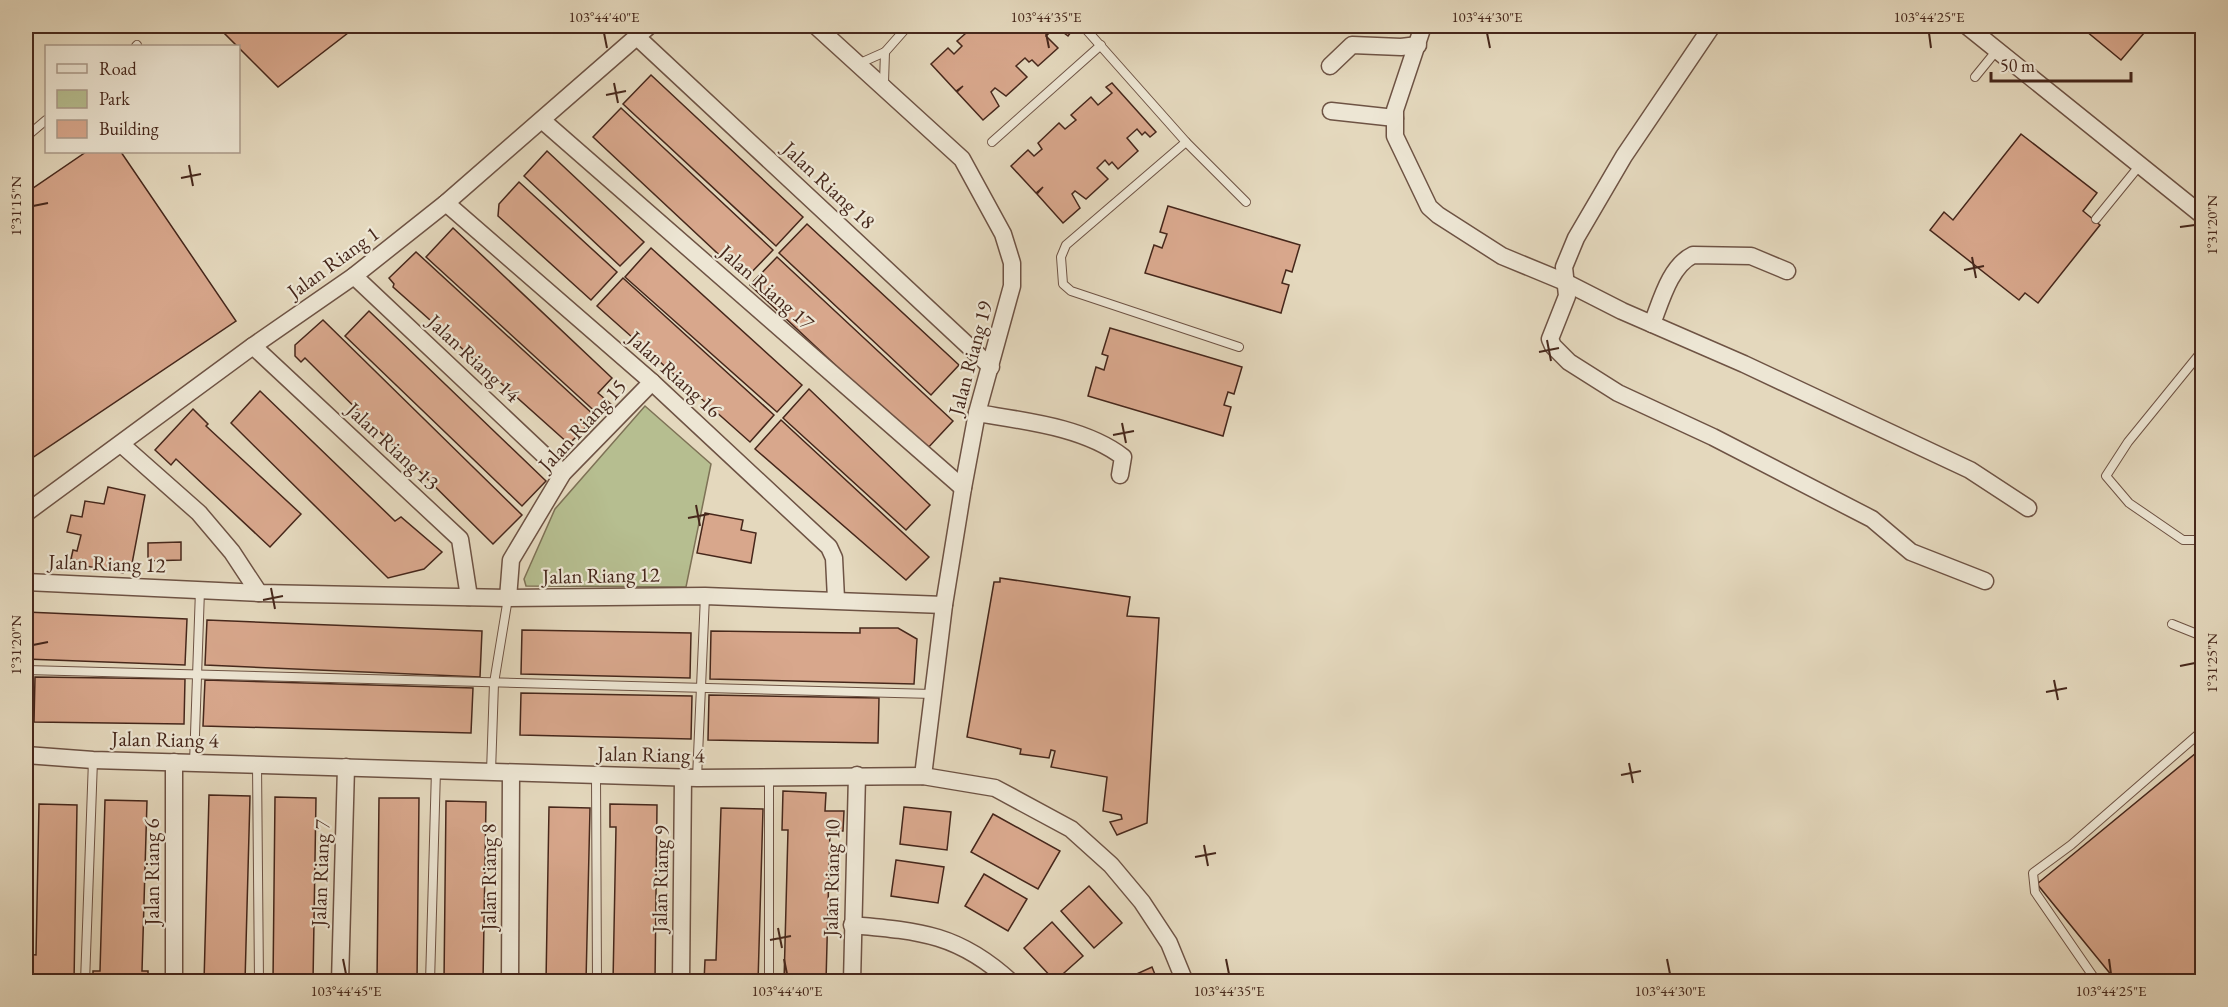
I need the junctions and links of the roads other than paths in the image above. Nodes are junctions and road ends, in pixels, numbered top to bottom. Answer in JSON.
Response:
{"nodes":[{"id":1,"x":816,"y":26,"type":"edge"},
{"id":2,"x":908,"y":26,"type":"edge"},
{"id":3,"x":1083,"y":26,"type":"edge"},
{"id":4,"x":1423,"y":26,"type":"edge"},
{"id":5,"x":1712,"y":26,"type":"edge"},
{"id":6,"x":1967,"y":26,"type":"edge"},
{"id":7,"x":643,"y":31,"type":"edge"},
{"id":8,"x":1101,"y":45,"type":"junction"},
{"id":9,"x":1418,"y":45,"type":"junction"},
{"id":10,"x":1998,"y":50,"type":"junction"},
{"id":11,"x":885,"y":52,"type":"junction"},
{"id":12,"x":857,"y":65,"type":"junction"},
{"id":13,"x":1330,"y":66,"type":"dead end"},
{"id":14,"x":1975,"y":77,"type":"dead end"},
{"id":15,"x":900,"y":101,"type":"junction"},
{"id":16,"x":1331,"y":111,"type":"dead end"},
{"id":17,"x":1395,"y":118,"type":"junction"},
{"id":18,"x":45,"y":121,"type":"edge"},
{"id":19,"x":543,"y":121,"type":"junction"},
{"id":20,"x":26,"y":137,"type":"edge"},
{"id":21,"x":992,"y":142,"type":"dead end"},
{"id":22,"x":1186,"y":142,"type":"junction"},
{"id":23,"x":2140,"y":165,"type":"junction"},
{"id":24,"x":1246,"y":202,"type":"dead end"},
{"id":25,"x":446,"y":203,"type":"junction"},
{"id":26,"x":2202,"y":215,"type":"edge"},
{"id":27,"x":2096,"y":219,"type":"dead end"},
{"id":28,"x":1787,"y":271,"type":"dead end"},
{"id":29,"x":354,"y":276,"type":"junction"},
{"id":30,"x":1565,"y":282,"type":"junction"},
{"id":31,"x":1652,"y":324,"type":"junction"},
{"id":32,"x":253,"y":346,"type":"junction"},
{"id":33,"x":1239,"y":346,"type":"dead end"},
{"id":34,"x":2202,"y":351,"type":"edge"},
{"id":35,"x":991,"y":367,"type":"junction"},
{"id":36,"x":652,"y":382,"type":"junction"},
{"id":37,"x":977,"y":413,"type":"junction"},
{"id":38,"x":122,"y":444,"type":"junction"},
{"id":39,"x":563,"y":473,"type":"junction"},
{"id":40,"x":1120,"y":475,"type":"dead end"},
{"id":41,"x":963,"y":488,"type":"junction"},
{"id":42,"x":2028,"y":508,"type":"dead end"},
{"id":43,"x":26,"y":513,"type":"edge"},
{"id":44,"x":2202,"y":540,"type":"edge"},
{"id":45,"x":1985,"y":581,"type":"dead end"},
{"id":46,"x":26,"y":582,"type":"edge"},
{"id":47,"x":200,"y":590,"type":"junction"},
{"id":48,"x":259,"y":593,"type":"junction"},
{"id":49,"x":705,"y":596,"type":"junction"},
{"id":50,"x":469,"y":597,"type":"junction"},
{"id":51,"x":508,"y":598,"type":"junction"},
{"id":52,"x":836,"y":599,"type":"junction"},
{"id":53,"x":944,"y":604,"type":"junction"},
{"id":54,"x":2172,"y":624,"type":"dead end"},
{"id":55,"x":2202,"y":636,"type":"edge"},
{"id":56,"x":26,"y":670,"type":"edge"},
{"id":57,"x":196,"y":675,"type":"junction"},
{"id":58,"x":494,"y":683,"type":"junction"},
{"id":59,"x":701,"y":687,"type":"junction"},
{"id":60,"x":933,"y":694,"type":"junction"},
{"id":61,"x":2202,"y":731,"type":"edge"},
{"id":62,"x":26,"y":755,"type":"edge"},
{"id":63,"x":93,"y":760,"type":"junction"},
{"id":64,"x":174,"y":762,"type":"junction"},
{"id":65,"x":194,"y":763,"type":"junction"},
{"id":66,"x":257,"y":764,"type":"junction"},
{"id":67,"x":346,"y":766,"type":"junction"},
{"id":68,"x":436,"y":770,"type":"junction"},
{"id":69,"x":491,"y":772,"type":"junction"},
{"id":70,"x":511,"y":773,"type":"junction"},
{"id":71,"x":856,"y":775,"type":"junction"},
{"id":72,"x":596,"y":776,"type":"junction"},
{"id":73,"x":923,"y":776,"type":"junction"},
{"id":74,"x":769,"y":777,"type":"junction"},
{"id":75,"x":690,"y":778,"type":"junction"},
{"id":76,"x":852,"y":925,"type":"junction"},
{"id":77,"x":85,"y":981,"type":"edge"},
{"id":78,"x":174,"y":981,"type":"edge"},
{"id":79,"x":259,"y":981,"type":"edge"},
{"id":80,"x":340,"y":981,"type":"edge"},
{"id":81,"x":430,"y":981,"type":"edge"},
{"id":82,"x":510,"y":981,"type":"edge"},
{"id":83,"x":597,"y":981,"type":"edge"},
{"id":84,"x":681,"y":981,"type":"edge"},
{"id":85,"x":769,"y":981,"type":"edge"},
{"id":86,"x":852,"y":981,"type":"edge"},
{"id":87,"x":1011,"y":981,"type":"edge"},
{"id":88,"x":1185,"y":981,"type":"edge"},
{"id":89,"x":2097,"y":981,"type":"edge"}],
"edges":[{"from":1,"to":12,"type":"street","name":"Jalan Riang 19"},
{"from":2,"to":11,"type":"lane"},
{"from":3,"to":8,"type":"lane"},
{"from":4,"to":9,"type":"street"},
{"from":5,"to":30,"type":"street"},
{"from":6,"to":10,"type":"street"},
{"from":7,"to":19,"type":"street","name":"Jalan Riang 1"},
{"from":7,"to":35,"type":"street","name":"Jalan Riang 18"},
{"from":8,"to":21,"type":"lane"},
{"from":8,"to":22,"type":"lane"},
{"from":9,"to":13,"type":"street"},
{"from":9,"to":17,"type":"street"},
{"from":10,"to":14,"type":"lane"},
{"from":10,"to":23,"type":"street"},
{"from":11,"to":12,"type":"lane"},
{"from":11,"to":15,"type":"lane"},
{"from":12,"to":15,"type":"street","name":"Jalan Riang 19"},
{"from":15,"to":35,"type":"street","name":"Jalan Riang 19"},
{"from":16,"to":17,"type":"street"},
{"from":17,"to":30,"type":"street"},
{"from":18,"to":20,"type":"lane"},
{"from":19,"to":25,"type":"street","name":"Jalan Riang 1"},
{"from":19,"to":41,"type":"street","name":"Jalan Riang 17"},
{"from":22,"to":24,"type":"lane"},
{"from":22,"to":33,"type":"lane"},
{"from":23,"to":26,"type":"street"},
{"from":23,"to":27,"type":"lane"},
{"from":25,"to":29,"type":"street","name":"Jalan Riang 1"},
{"from":25,"to":36,"type":"street","name":"Jalan Riang 16"},
{"from":28,"to":31,"type":"street"},
{"from":29,"to":32,"type":"street","name":"Jalan Riang 1"},
{"from":29,"to":39,"type":"street","name":"Jalan Riang 14"},
{"from":30,"to":31,"type":"street"},
{"from":30,"to":45,"type":"street"},
{"from":31,"to":42,"type":"street"},
{"from":32,"to":38,"type":"street","name":"Jalan Riang 1"},
{"from":32,"to":50,"type":"street","name":"Jalan Riang 13"},
{"from":34,"to":44,"type":"lane"},
{"from":35,"to":37,"type":"street","name":"Jalan Riang 19"},
{"from":36,"to":39,"type":"street","name":"Jalan Riang 15"},
{"from":36,"to":52,"type":"street","name":"Jalan Riang 16"},
{"from":37,"to":40,"type":"street"},
{"from":37,"to":41,"type":"street","name":"Jalan Riang 19"},
{"from":38,"to":43,"type":"street","name":"Jalan Riang 1"},
{"from":38,"to":48,"type":"street"},
{"from":39,"to":51,"type":"street","name":"Jalan Riang 15"},
{"from":41,"to":53,"type":"street","name":"Jalan Riang 19"},
{"from":46,"to":47,"type":"street","name":"Jalan Riang 12"},
{"from":47,"to":48,"type":"street","name":"Jalan Riang 12"},
{"from":47,"to":57,"type":"lane"},
{"from":48,"to":50,"type":"street","name":"Jalan Riang 12"},
{"from":49,"to":51,"type":"street","name":"Jalan Riang 12"},
{"from":49,"to":52,"type":"street","name":"Jalan Riang 12"},
{"from":49,"to":59,"type":"lane"},
{"from":50,"to":51,"type":"street","name":"Jalan Riang 12"},
{"from":51,"to":58,"type":"lane"},
{"from":52,"to":53,"type":"street","name":"Jalan Riang 12"},
{"from":53,"to":60,"type":"street","name":"Jalan Riang 19"},
{"from":54,"to":55,"type":"lane"},
{"from":56,"to":57,"type":"lane"},
{"from":57,"to":58,"type":"lane"},
{"from":57,"to":65,"type":"lane"},
{"from":58,"to":59,"type":"lane"},
{"from":58,"to":69,"type":"lane"},
{"from":59,"to":60,"type":"lane"},
{"from":59,"to":75,"type":"lane"},
{"from":60,"to":73,"type":"street","name":"Jalan Riang 19"},
{"from":61,"to":89,"type":"lane"},
{"from":62,"to":63,"type":"street","name":"Jalan Riang 4"},
{"from":63,"to":64,"type":"street","name":"Jalan Riang 4"},
{"from":63,"to":77,"type":"lane"},
{"from":64,"to":65,"type":"street","name":"Jalan Riang 4"},
{"from":64,"to":78,"type":"street","name":"Jalan Riang 6"},
{"from":65,"to":66,"type":"street","name":"Jalan Riang 4"},
{"from":66,"to":67,"type":"street","name":"Jalan Riang 4"},
{"from":66,"to":79,"type":"lane"},
{"from":67,"to":68,"type":"street","name":"Jalan Riang 4"},
{"from":67,"to":80,"type":"street","name":"Jalan Riang 7"},
{"from":68,"to":69,"type":"street","name":"Jalan Riang 4"},
{"from":68,"to":81,"type":"lane"},
{"from":69,"to":70,"type":"street","name":"Jalan Riang 4"},
{"from":70,"to":72,"type":"street","name":"Jalan Riang 4"},
{"from":70,"to":82,"type":"street","name":"Jalan Riang 8"},
{"from":71,"to":73,"type":"street","name":"Jalan Riang 4"},
{"from":71,"to":74,"type":"street","name":"Jalan Riang 4"},
{"from":71,"to":76,"type":"street","name":"Jalan Riang 10"},
{"from":72,"to":75,"type":"street","name":"Jalan Riang 4"},
{"from":72,"to":83,"type":"lane"},
{"from":73,"to":88,"type":"street","name":"Jalan Riang 4"},
{"from":74,"to":75,"type":"street","name":"Jalan Riang 4"},
{"from":74,"to":85,"type":"lane"},
{"from":75,"to":84,"type":"street","name":"Jalan Riang 9"},
{"from":76,"to":86,"type":"street","name":"Jalan Riang 10"},
{"from":76,"to":87,"type":"street"}]}
